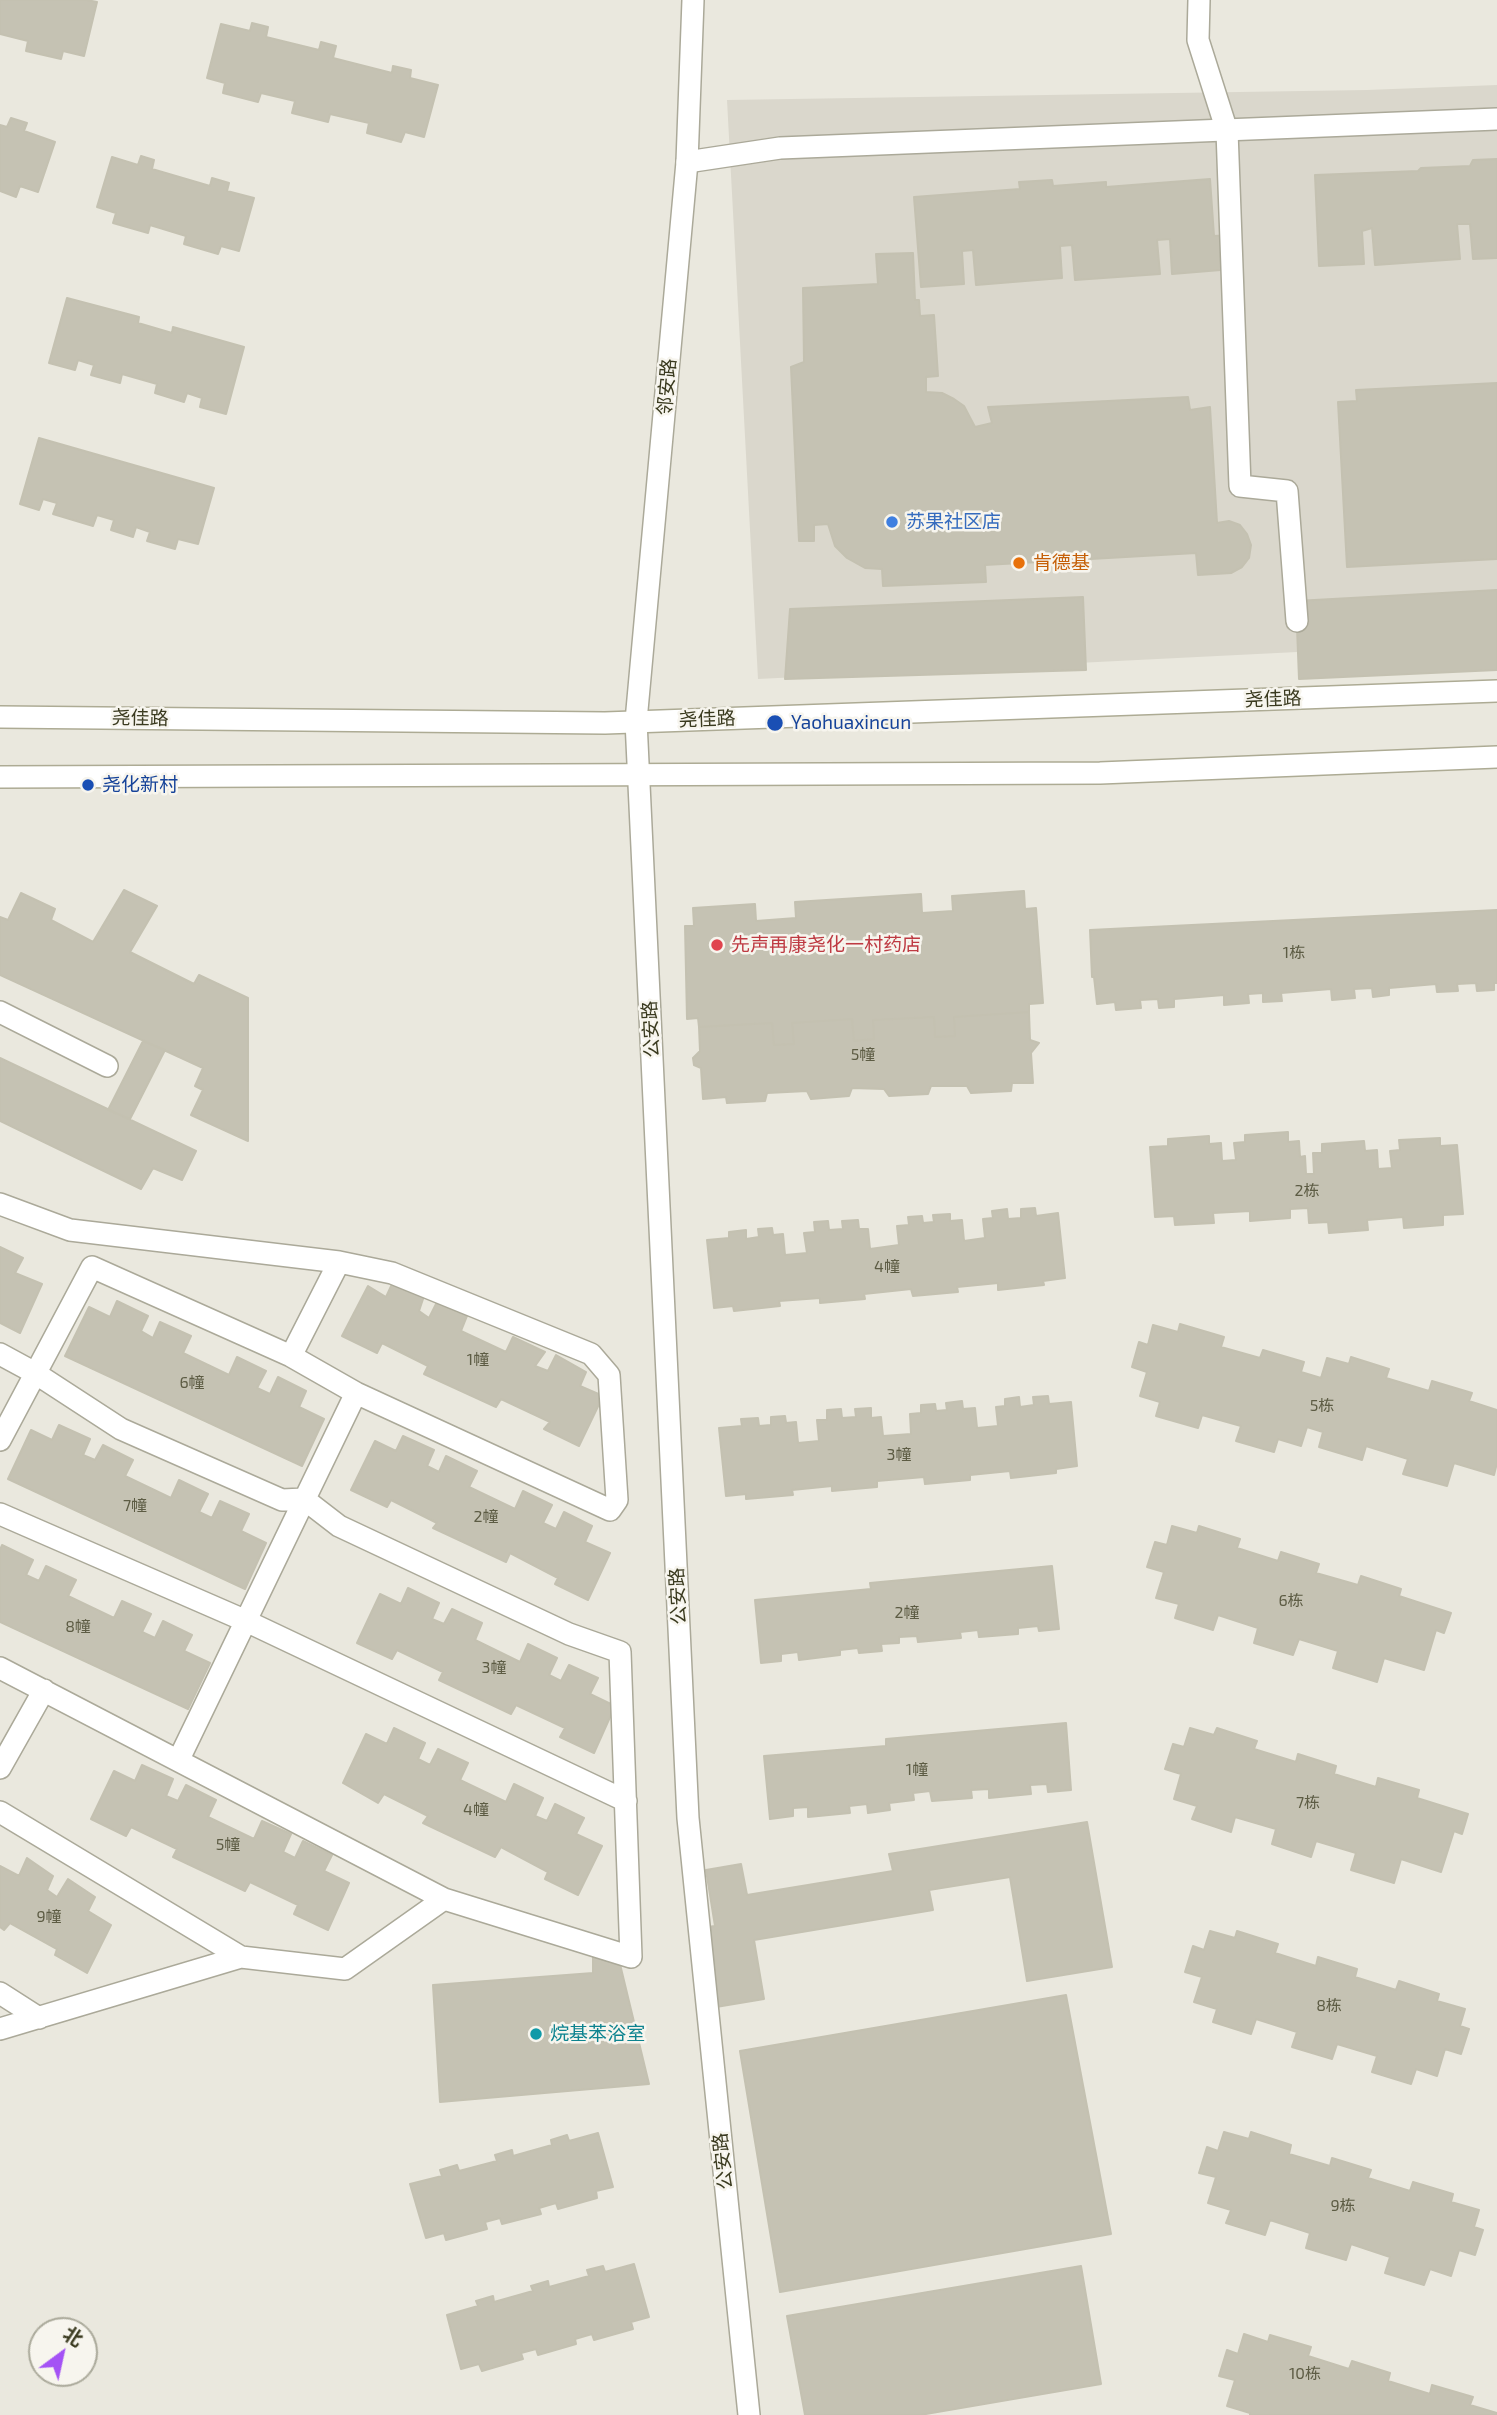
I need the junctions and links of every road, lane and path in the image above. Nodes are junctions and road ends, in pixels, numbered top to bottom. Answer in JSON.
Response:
{"nodes":[{"id":1,"x":693,"y":0,"type":"edge"},
{"id":2,"x":1199,"y":0,"type":"edge"},
{"id":3,"x":1497,"y":119,"type":"edge"},
{"id":4,"x":1227,"y":131,"type":"junction"},
{"id":5,"x":687,"y":162,"type":"junction"},
{"id":6,"x":1297,"y":621,"type":"dead end"},
{"id":7,"x":1497,"y":691,"type":"edge"},
{"id":8,"x":0,"y":717,"type":"edge"},
{"id":9,"x":636,"y":721,"type":"junction"},
{"id":10,"x":1497,"y":757,"type":"edge"},
{"id":11,"x":639,"y":774,"type":"junction"},
{"id":12,"x":0,"y":777,"type":"edge"},
{"id":13,"x":0,"y":1012,"type":"edge"},
{"id":14,"x":107,"y":1066,"type":"dead end"},
{"id":15,"x":0,"y":1204,"type":"edge"},
{"id":16,"x":339,"y":1262,"type":"junction"},
{"id":17,"x":0,"y":1354,"type":"edge"},
{"id":18,"x":290,"y":1356,"type":"junction"},
{"id":19,"x":35,"y":1373,"type":"junction"},
{"id":20,"x":356,"y":1393,"type":"junction"},
{"id":21,"x":0,"y":1440,"type":"edge"},
{"id":22,"x":304,"y":1499,"type":"junction"},
{"id":23,"x":0,"y":1514,"type":"edge"},
{"id":24,"x":246,"y":1621,"type":"junction"},
{"id":25,"x":0,"y":1668,"type":"edge"},
{"id":26,"x":44,"y":1690,"type":"junction"},
{"id":27,"x":179,"y":1759,"type":"junction"},
{"id":28,"x":0,"y":1769,"type":"edge"},
{"id":29,"x":626,"y":1801,"type":"junction"},
{"id":30,"x":0,"y":1812,"type":"edge"},
{"id":31,"x":444,"y":1899,"type":"junction"},
{"id":32,"x":241,"y":1957,"type":"junction"},
{"id":33,"x":0,"y":1993,"type":"edge"},
{"id":34,"x":39,"y":2018,"type":"junction"},
{"id":35,"x":0,"y":2029,"type":"edge"},
{"id":36,"x":749,"y":2415,"type":"edge"}],
"edges":[{"from":1,"to":5,"type":"street","name":"邻安路"},
{"from":2,"to":4,"type":"street"},
{"from":3,"to":4,"type":"street"},
{"from":4,"to":5,"type":"street"},
{"from":4,"to":6,"type":"street"},
{"from":5,"to":9,"type":"street","name":"邻安路"},
{"from":7,"to":9,"type":"street","name":"尧佳路"},
{"from":8,"to":9,"type":"street","name":"尧佳路"},
{"from":9,"to":11,"type":"street","name":"邻安路"},
{"from":10,"to":11,"type":"street"},
{"from":11,"to":12,"type":"street"},
{"from":11,"to":36,"type":"street","name":"公安路"},
{"from":13,"to":14,"type":"street"},
{"from":15,"to":16,"type":"street"},
{"from":16,"to":18,"type":"street"},
{"from":16,"to":20,"type":"street"},
{"from":17,"to":19,"type":"street"},
{"from":18,"to":19,"type":"street"},
{"from":18,"to":20,"type":"street"},
{"from":19,"to":21,"type":"street"},
{"from":19,"to":22,"type":"street"},
{"from":20,"to":22,"type":"street"},
{"from":22,"to":24,"type":"street"},
{"from":22,"to":29,"type":"street"},
{"from":23,"to":24,"type":"street"},
{"from":24,"to":27,"type":"street"},
{"from":24,"to":29,"type":"street"},
{"from":25,"to":26,"type":"street"},
{"from":26,"to":27,"type":"street"},
{"from":26,"to":28,"type":"street"},
{"from":27,"to":31,"type":"street"},
{"from":29,"to":31,"type":"street"},
{"from":30,"to":32,"type":"street"},
{"from":31,"to":32,"type":"street"},
{"from":32,"to":34,"type":"street"},
{"from":33,"to":34,"type":"street"},
{"from":34,"to":35,"type":"street"}]}
